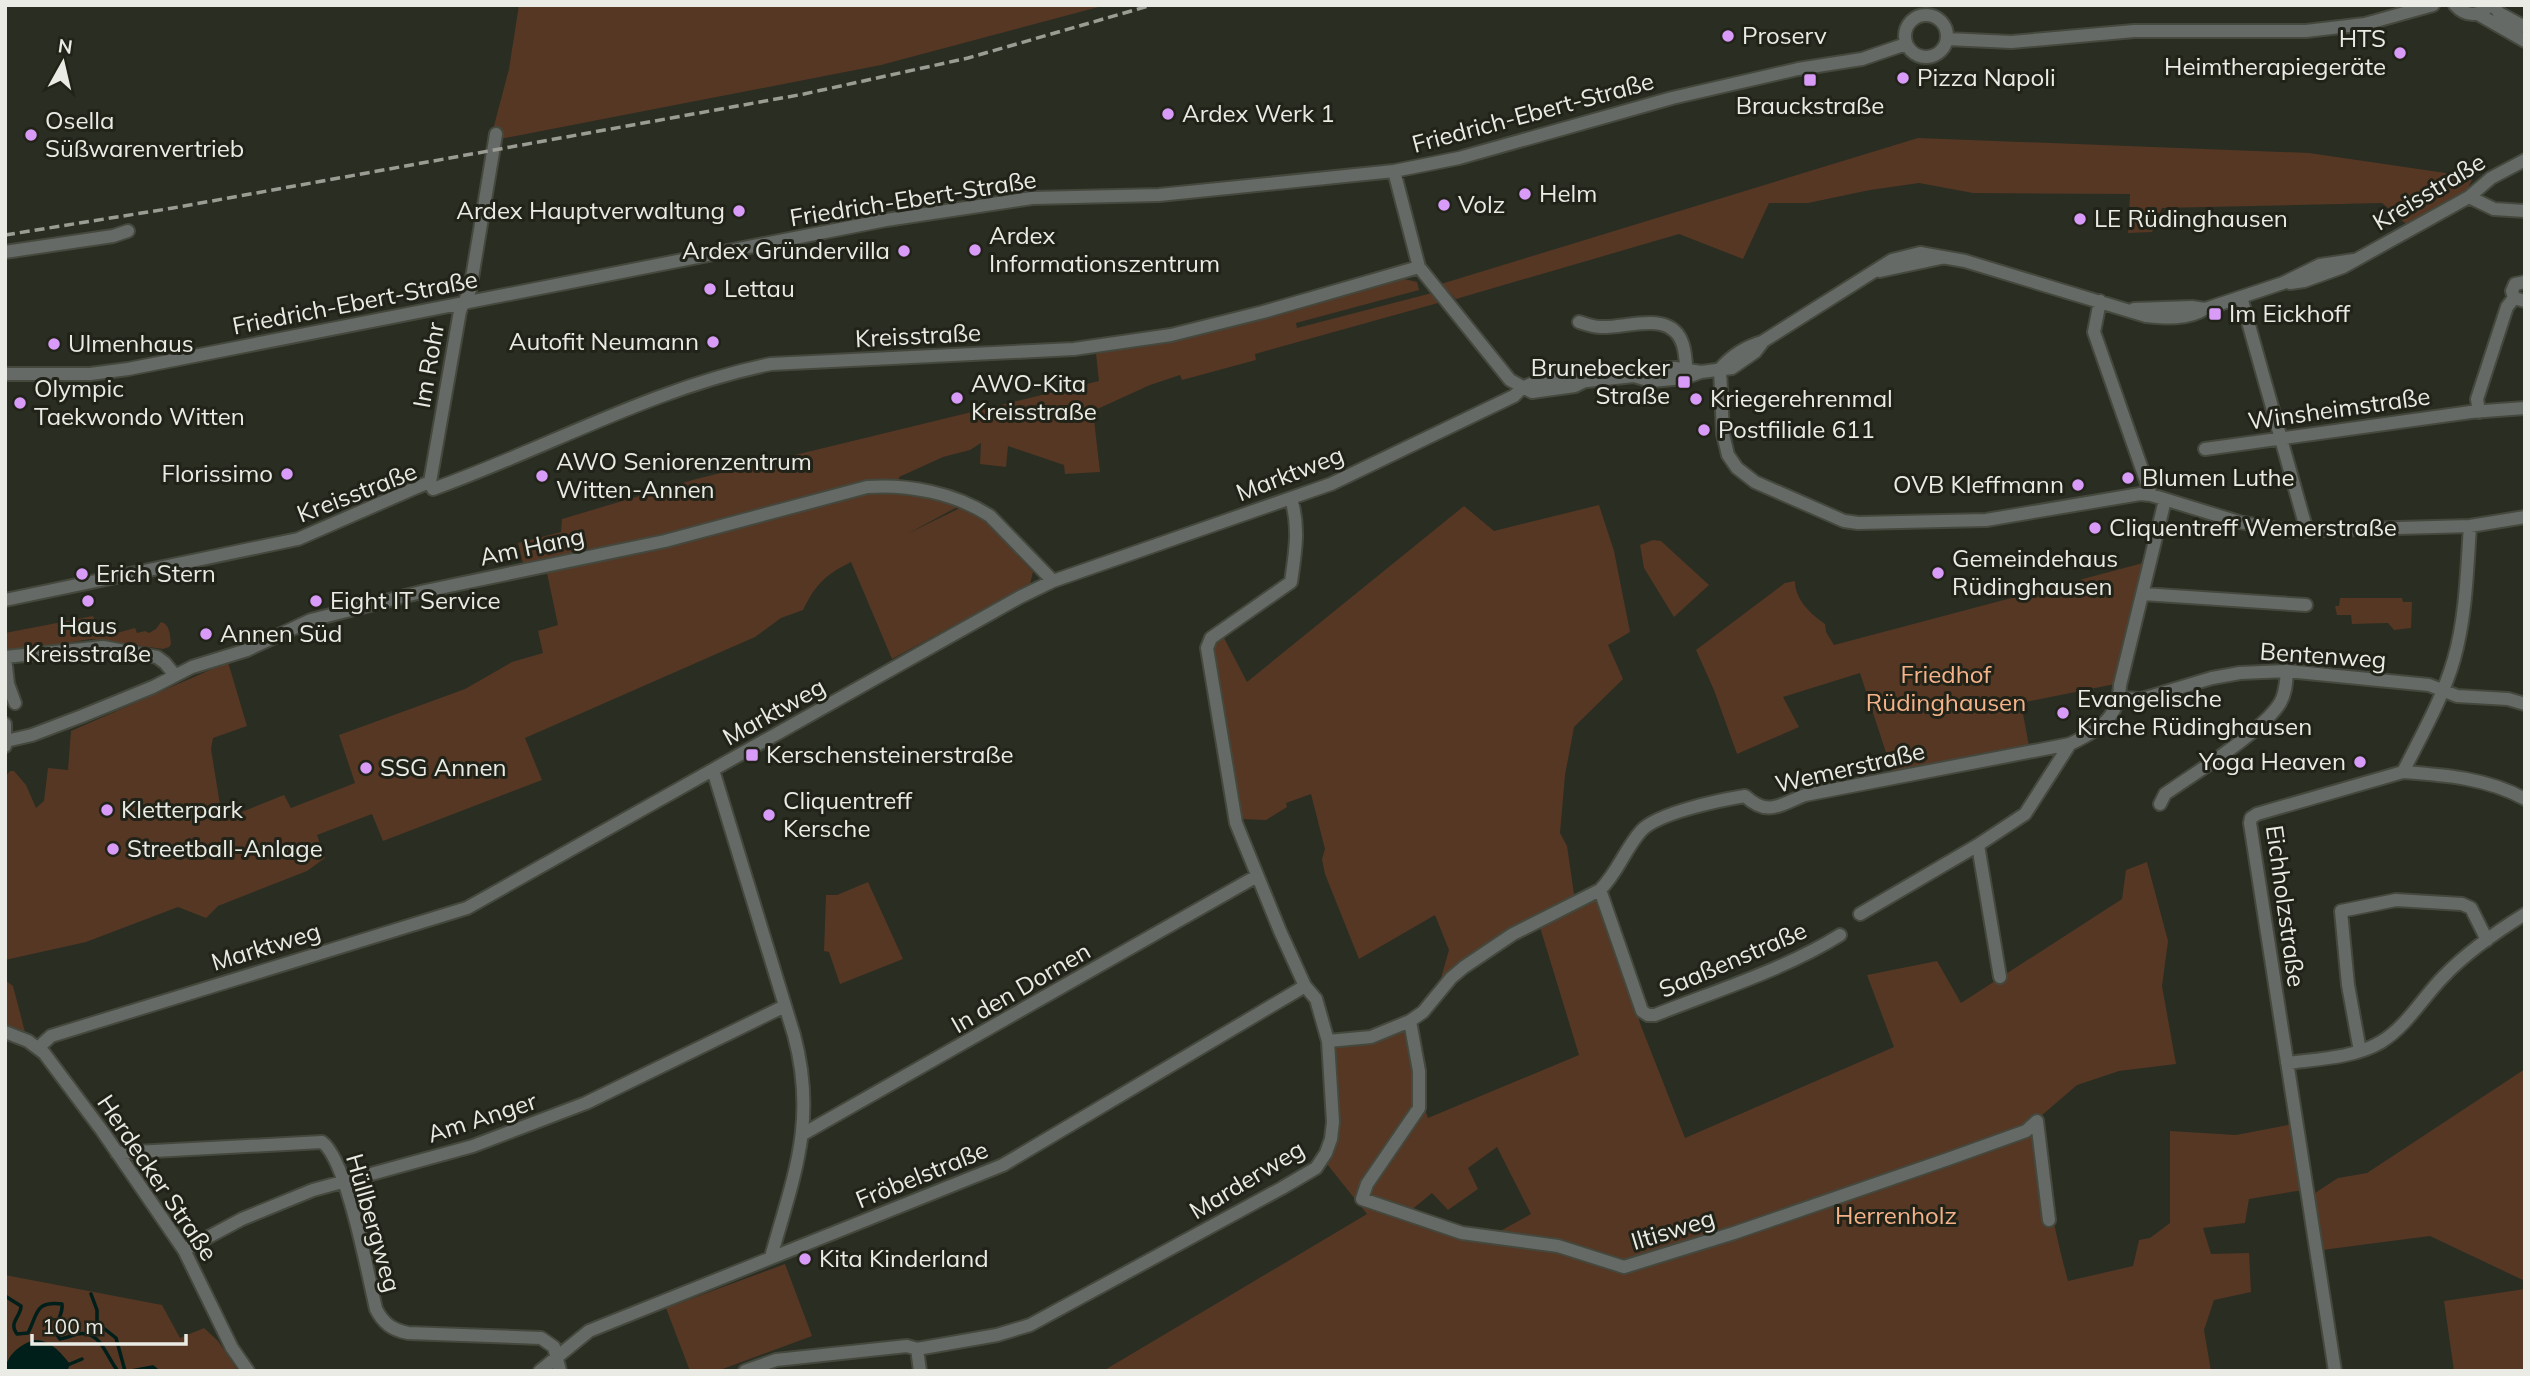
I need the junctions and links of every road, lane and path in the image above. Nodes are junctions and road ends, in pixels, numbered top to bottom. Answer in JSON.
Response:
{"nodes":[{"id":1,"x":1909,"y":5,"type":"edge"},
{"id":2,"x":2433,"y":5,"type":"edge"},
{"id":3,"x":2455,"y":5,"type":"edge"},
{"id":4,"x":2491,"y":5,"type":"edge"},
{"id":5,"x":2479,"y":14,"type":"junction"},
{"id":6,"x":1917,"y":17,"type":"junction"},
{"id":7,"x":2525,"y":27,"type":"edge"},
{"id":8,"x":1947,"y":39,"type":"junction"},
{"id":9,"x":2525,"y":41,"type":"edge"},
{"id":10,"x":1906,"y":44,"type":"junction"},
{"id":11,"x":496,"y":134,"type":"dead end"},
{"id":12,"x":2525,"y":160,"type":"edge"},
{"id":13,"x":1394,"y":170,"type":"junction"},
{"id":14,"x":2469,"y":197,"type":"junction"},
{"id":15,"x":2525,"y":211,"type":"edge"},
{"id":16,"x":128,"y":231,"type":"dead end"},
{"id":17,"x":5,"y":252,"type":"edge"},
{"id":18,"x":1419,"y":267,"type":"junction"},
{"id":19,"x":2525,"y":282,"type":"edge"},
{"id":20,"x":2241,"y":298,"type":"junction"},
{"id":21,"x":2519,"y":300,"type":"edge"},
{"id":22,"x":2100,"y":301,"type":"junction"},
{"id":23,"x":464,"y":304,"type":"junction"},
{"id":24,"x":1579,"y":322,"type":"dead end"},
{"id":25,"x":1720,"y":369,"type":"junction"},
{"id":26,"x":1687,"y":373,"type":"junction"},
{"id":27,"x":5,"y":374,"type":"edge"},
{"id":28,"x":1522,"y":388,"type":"junction"},
{"id":29,"x":2525,"y":408,"type":"edge"},
{"id":30,"x":2479,"y":412,"type":"junction"},
{"id":31,"x":2280,"y":438,"type":"junction"},
{"id":32,"x":2205,"y":449,"type":"dead end"},
{"id":33,"x":430,"y":482,"type":"junction"},
{"id":34,"x":2151,"y":495,"type":"junction"},
{"id":35,"x":1291,"y":499,"type":"junction"},
{"id":36,"x":2165,"y":500,"type":"junction"},
{"id":37,"x":2525,"y":517,"type":"edge"},
{"id":38,"x":2470,"y":526,"type":"junction"},
{"id":39,"x":2307,"y":531,"type":"junction"},
{"id":40,"x":1053,"y":581,"type":"junction"},
{"id":41,"x":2143,"y":594,"type":"junction"},
{"id":42,"x":5,"y":600,"type":"edge"},
{"id":43,"x":2306,"y":606,"type":"dead end"},
{"id":44,"x":5,"y":657,"type":"edge"},
{"id":45,"x":2287,"y":671,"type":"junction"},
{"id":46,"x":174,"y":674,"type":"junction"},
{"id":47,"x":2442,"y":691,"type":"junction"},
{"id":48,"x":2120,"y":698,"type":"junction"},
{"id":49,"x":15,"y":703,"type":"dead end"},
{"id":50,"x":2525,"y":704,"type":"edge"},
{"id":51,"x":5,"y":724,"type":"edge"},
{"id":52,"x":6,"y":744,"type":"edge"},
{"id":53,"x":2070,"y":744,"type":"junction"},
{"id":54,"x":713,"y":770,"type":"junction"},
{"id":55,"x":2403,"y":772,"type":"junction"},
{"id":56,"x":2525,"y":799,"type":"edge"},
{"id":57,"x":2160,"y":804,"type":"dead end"},
{"id":58,"x":1978,"y":845,"type":"junction"},
{"id":59,"x":1258,"y":876,"type":"junction"},
{"id":60,"x":1600,"y":890,"type":"junction"},
{"id":61,"x":1860,"y":914,"type":"dead end"},
{"id":62,"x":2525,"y":915,"type":"edge"},
{"id":63,"x":1840,"y":935,"type":"dead end"},
{"id":64,"x":2487,"y":940,"type":"junction"},
{"id":65,"x":2000,"y":977,"type":"dead end"},
{"id":66,"x":1305,"y":986,"type":"junction"},
{"id":67,"x":785,"y":1006,"type":"junction"},
{"id":68,"x":1410,"y":1021,"type":"junction"},
{"id":69,"x":5,"y":1032,"type":"edge"},
{"id":70,"x":1328,"y":1041,"type":"junction"},
{"id":71,"x":38,"y":1048,"type":"junction"},
{"id":72,"x":2360,"y":1051,"type":"junction"},
{"id":73,"x":2287,"y":1063,"type":"junction"},
{"id":74,"x":803,"y":1134,"type":"junction"},
{"id":75,"x":117,"y":1153,"type":"junction"},
{"id":76,"x":344,"y":1180,"type":"junction"},
{"id":77,"x":2049,"y":1220,"type":"dead end"},
{"id":78,"x":184,"y":1250,"type":"junction"},
{"id":79,"x":771,"y":1257,"type":"junction"},
{"id":80,"x":917,"y":1349,"type":"junction"},
{"id":81,"x":559,"y":1364,"type":"edge"},
{"id":82,"x":776,"y":1365,"type":"edge"},
{"id":83,"x":248,"y":1371,"type":"edge"},
{"id":84,"x":540,"y":1371,"type":"edge"},
{"id":85,"x":745,"y":1371,"type":"edge"},
{"id":86,"x":920,"y":1371,"type":"edge"},
{"id":87,"x":2334,"y":1371,"type":"edge"}],
"edges":[{"from":1,"to":6,"type":"street"},
{"from":2,"to":8,"type":"street"},
{"from":3,"to":5,"type":"street"},
{"from":4,"to":5,"type":"street"},
{"from":4,"to":7,"type":"street"},
{"from":5,"to":9,"type":"street"},
{"from":6,"to":8,"type":"street"},
{"from":6,"to":10,"type":"street"},
{"from":8,"to":10,"type":"street"},
{"from":10,"to":13,"type":"street","name":"Friedrich-Ebert-Straße"},
{"from":11,"to":23,"type":"street","name":"Im Rohr"},
{"from":12,"to":14,"type":"street","name":"Kreisstraße"},
{"from":13,"to":18,"type":"street"},
{"from":13,"to":23,"type":"street","name":"Friedrich-Ebert-Straße"},
{"from":14,"to":15,"type":"street"},
{"from":14,"to":20,"type":"street","name":"Kreisstraße"},
{"from":16,"to":17,"type":"street"},
{"from":18,"to":28,"type":"street"},
{"from":18,"to":33,"type":"street","name":"Kreisstraße"},
{"from":19,"to":21,"type":"street"},
{"from":20,"to":22,"type":"street","name":"Kreisstraße"},
{"from":20,"to":31,"type":"street"},
{"from":21,"to":30,"type":"street"},
{"from":22,"to":25,"type":"street","name":"Kreisstraße"},
{"from":22,"to":34,"type":"street"},
{"from":23,"to":27,"type":"street","name":"Friedrich-Ebert-Straße"},
{"from":23,"to":33,"type":"street","name":"Im Rohr"},
{"from":24,"to":26,"type":"street"},
{"from":25,"to":26,"type":"street"},
{"from":25,"to":34,"type":"street"},
{"from":26,"to":28,"type":"street"},
{"from":28,"to":35,"type":"street","name":"Marktweg"},
{"from":29,"to":30,"type":"street","name":"Winsheimstraße"},
{"from":30,"to":31,"type":"street","name":"Winsheimstraße"},
{"from":31,"to":32,"type":"street","name":"Winsheimstraße"},
{"from":31,"to":39,"type":"street"},
{"from":33,"to":42,"type":"street","name":"Kreisstraße"},
{"from":34,"to":36,"type":"street"},
{"from":35,"to":40,"type":"street","name":"Marktweg"},
{"from":35,"to":59,"type":"street","name":"Marderweg"},
{"from":36,"to":39,"type":"street"},
{"from":36,"to":41,"type":"street","name":"Wemerstraße"},
{"from":37,"to":38,"type":"street"},
{"from":38,"to":39,"type":"street"},
{"from":38,"to":47,"type":"street"},
{"from":40,"to":46,"type":"street","name":"Am Hang"},
{"from":40,"to":54,"type":"street","name":"Marktweg"},
{"from":41,"to":43,"type":"street"},
{"from":41,"to":48,"type":"street","name":"Wemerstraße"},
{"from":44,"to":46,"type":"street"},
{"from":44,"to":49,"type":"street"},
{"from":45,"to":47,"type":"street","name":"Bentenweg"},
{"from":45,"to":48,"type":"street","name":"Bentenweg"},
{"from":45,"to":57,"type":"street"},
{"from":46,"to":52,"type":"street","name":"Am Hang"},
{"from":47,"to":50,"type":"street","name":"Bentenweg"},
{"from":47,"to":55,"type":"street"},
{"from":48,"to":53,"type":"street","name":"Wemerstraße"},
{"from":51,"to":52,"type":"street"},
{"from":53,"to":58,"type":"street"},
{"from":53,"to":60,"type":"street","name":"Wemerstraße"},
{"from":54,"to":67,"type":"street"},
{"from":54,"to":71,"type":"street","name":"Marktweg"},
{"from":55,"to":56,"type":"street"},
{"from":55,"to":73,"type":"street","name":"Eichholzstraße"},
{"from":58,"to":61,"type":"street"},
{"from":58,"to":65,"type":"street"},
{"from":59,"to":66,"type":"street","name":"Marderweg"},
{"from":59,"to":74,"type":"street","name":"In den Dornen"},
{"from":60,"to":63,"type":"street","name":"Saaßenstraße"},
{"from":60,"to":68,"type":"street","name":"Wemerstraße"},
{"from":62,"to":64,"type":"street"},
{"from":64,"to":72,"type":"street"},
{"from":64,"to":72,"type":"street"},
{"from":66,"to":70,"type":"street","name":"Marderweg"},
{"from":66,"to":79,"type":"street","name":"Fröbelstraße"},
{"from":67,"to":74,"type":"street"},
{"from":67,"to":76,"type":"street","name":"Am Anger"},
{"from":68,"to":70,"type":"street","name":"Wemerstraße"},
{"from":68,"to":77,"type":"street","name":"Iltisweg"},
{"from":69,"to":71,"type":"street","name":"Herdecker Straße"},
{"from":70,"to":80,"type":"street","name":"Marderweg"},
{"from":71,"to":75,"type":"street","name":"Herdecker Straße"},
{"from":72,"to":73,"type":"street"},
{"from":73,"to":87,"type":"street","name":"Eichholzstraße"},
{"from":74,"to":79,"type":"street"},
{"from":75,"to":76,"type":"street","name":"Hüllbergweg"},
{"from":75,"to":78,"type":"street","name":"Herdecker Straße"},
{"from":76,"to":78,"type":"street","name":"Am Anger"},
{"from":76,"to":81,"type":"street","name":"Hüllbergweg"},
{"from":78,"to":83,"type":"street","name":"Herdecker Straße"},
{"from":79,"to":81,"type":"street","name":"Fröbelstraße"},
{"from":80,"to":82,"type":"street","name":"Marderweg"},
{"from":80,"to":86,"type":"street"},
{"from":81,"to":84,"type":"street","name":"Fröbelstraße"},
{"from":82,"to":85,"type":"street","name":"Marderweg"}]}
